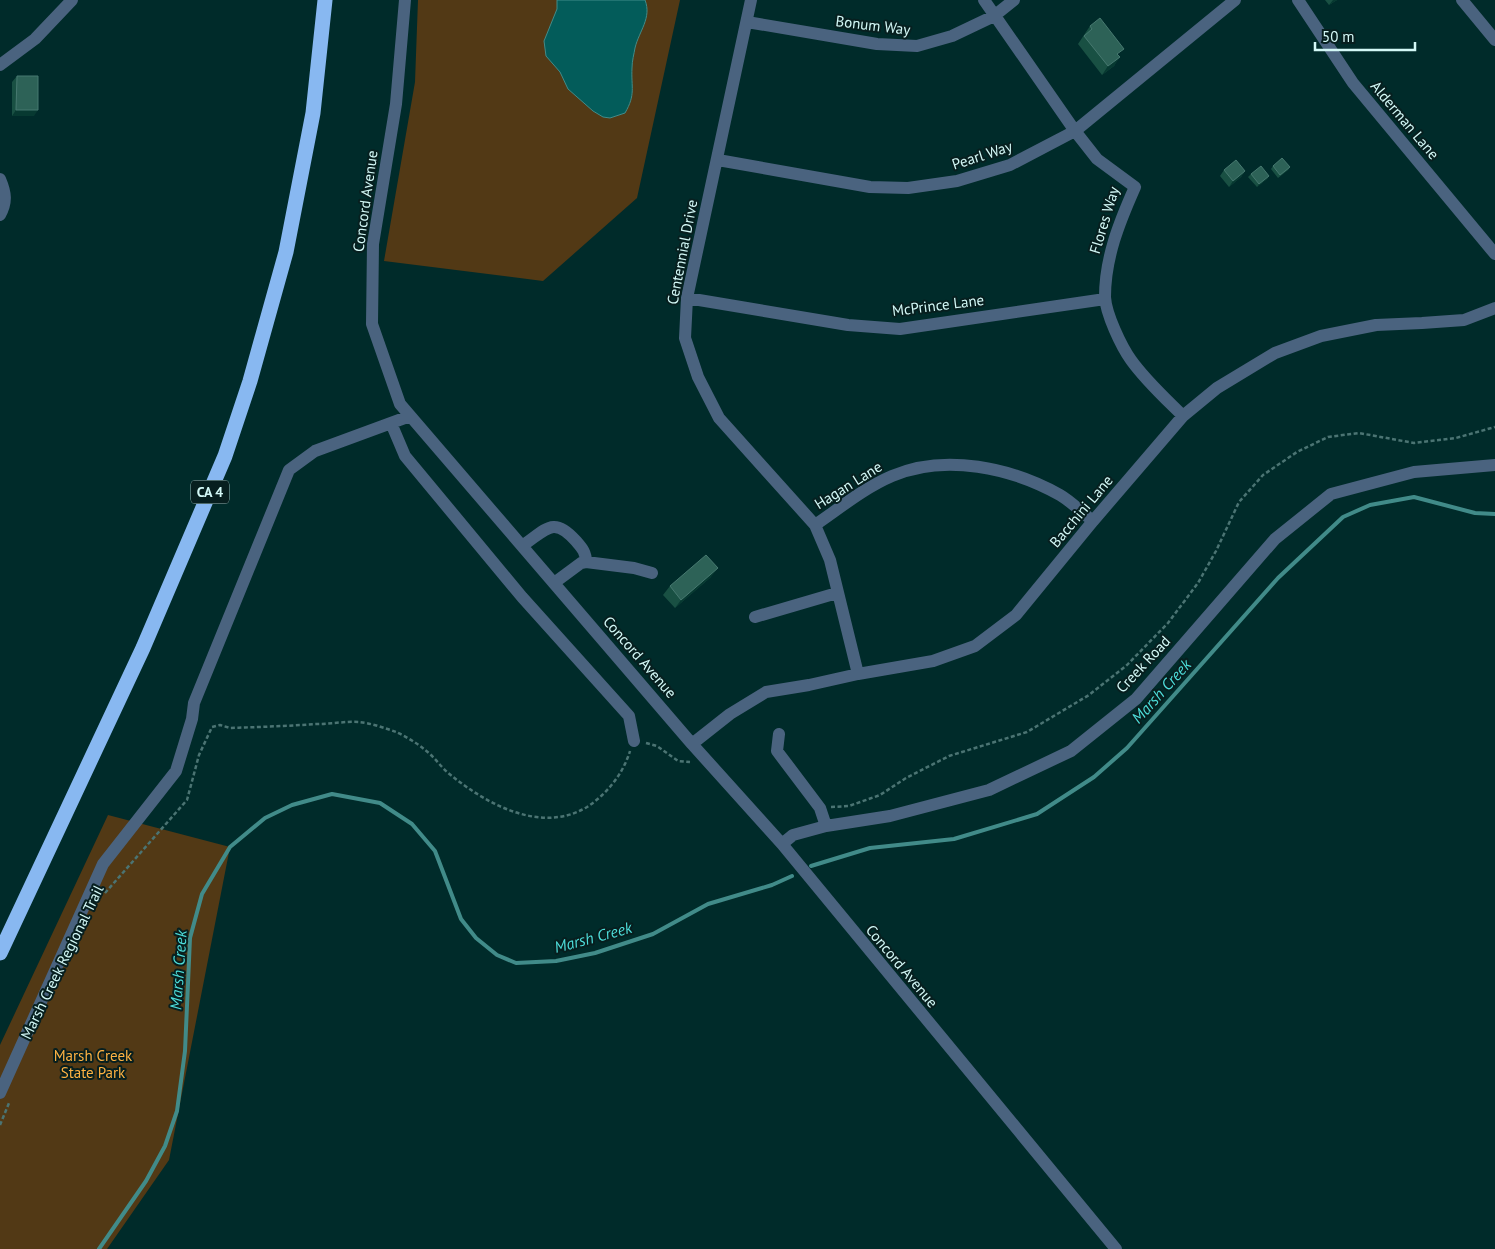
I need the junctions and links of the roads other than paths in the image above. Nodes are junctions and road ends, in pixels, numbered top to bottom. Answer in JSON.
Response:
{"nodes":[{"id":1,"x":72,"y":0,"type":"edge"},
{"id":2,"x":325,"y":0,"type":"edge"},
{"id":3,"x":405,"y":0,"type":"edge"},
{"id":4,"x":751,"y":0,"type":"edge"},
{"id":5,"x":984,"y":0,"type":"edge"},
{"id":6,"x":1014,"y":0,"type":"edge"},
{"id":7,"x":1235,"y":0,"type":"edge"},
{"id":8,"x":1298,"y":0,"type":"edge"},
{"id":9,"x":1462,"y":0,"type":"edge"},
{"id":10,"x":994,"y":16,"type":"junction"},
{"id":11,"x":747,"y":22,"type":"junction"},
{"id":12,"x":1495,"y":40,"type":"edge"},
{"id":13,"x":0,"y":66,"type":"edge"},
{"id":14,"x":1075,"y":131,"type":"junction"},
{"id":15,"x":718,"y":160,"type":"junction"},
{"id":16,"x":0,"y":179,"type":"edge"},
{"id":17,"x":0,"y":216,"type":"edge"},
{"id":18,"x":1495,"y":254,"type":"edge"},
{"id":19,"x":687,"y":298,"type":"junction"},
{"id":20,"x":1105,"y":299,"type":"junction"},
{"id":21,"x":1495,"y":308,"type":"edge"},
{"id":22,"x":410,"y":416,"type":"junction"},
{"id":23,"x":1184,"y":416,"type":"junction"},
{"id":24,"x":391,"y":423,"type":"junction"},
{"id":25,"x":1495,"y":465,"type":"edge"},
{"id":26,"x":1093,"y":521,"type":"junction"},
{"id":27,"x":815,"y":525,"type":"junction"},
{"id":28,"x":522,"y":546,"type":"junction"},
{"id":29,"x":586,"y":562,"type":"junction"},
{"id":30,"x":652,"y":574,"type":"dead end"},
{"id":31,"x":554,"y":583,"type":"junction"},
{"id":32,"x":837,"y":593,"type":"junction"},
{"id":33,"x":755,"y":617,"type":"dead end"},
{"id":34,"x":858,"y":674,"type":"junction"},
{"id":35,"x":779,"y":734,"type":"dead end"},
{"id":36,"x":634,"y":741,"type":"road end"},
{"id":37,"x":692,"y":744,"type":"junction"},
{"id":38,"x":826,"y":826,"type":"junction"},
{"id":39,"x":782,"y":844,"type":"junction"},
{"id":40,"x":0,"y":953,"type":"edge"},
{"id":41,"x":6,"y":1095,"type":"edge"},
{"id":42,"x":1116,"y":1249,"type":"edge"}],
"edges":[{"from":1,"to":13,"type":"street"},
{"from":2,"to":40,"type":"highway","number":"CA 4"},
{"from":3,"to":22,"type":"street","name":"Concord Avenue"},
{"from":4,"to":11,"type":"street","name":"Centennial Drive"},
{"from":5,"to":10,"type":"street","name":"Flores Way"},
{"from":6,"to":10,"type":"street","name":"Bonum Way"},
{"from":7,"to":14,"type":"street","name":"Pearl Way"},
{"from":8,"to":18,"type":"street","name":"Alderman Lane"},
{"from":9,"to":12,"type":"street"},
{"from":10,"to":11,"type":"street","name":"Bonum Way"},
{"from":10,"to":14,"type":"street","name":"Flores Way"},
{"from":11,"to":15,"type":"street","name":"Centennial Drive"},
{"from":14,"to":15,"type":"street","name":"Pearl Way"},
{"from":14,"to":20,"type":"street","name":"Flores Way"},
{"from":15,"to":19,"type":"street","name":"Centennial Drive"},
{"from":16,"to":17,"type":"street"},
{"from":19,"to":20,"type":"street","name":"McPrince Lane"},
{"from":19,"to":27,"type":"street","name":"Centennial Drive"},
{"from":20,"to":23,"type":"street","name":"Flores Way"},
{"from":21,"to":23,"type":"street","name":"Bacchini Lane"},
{"from":22,"to":24,"type":"street"},
{"from":22,"to":28,"type":"street","name":"Concord Avenue"},
{"from":23,"to":26,"type":"street","name":"Bacchini Lane"},
{"from":24,"to":36,"type":"street"},
{"from":24,"to":41,"type":"street"},
{"from":25,"to":38,"type":"street","name":"Creek Road"},
{"from":26,"to":27,"type":"street","name":"Hagan Lane"},
{"from":26,"to":34,"type":"street","name":"Bacchini Lane"},
{"from":27,"to":32,"type":"street","name":"Centennial Drive"},
{"from":28,"to":29,"type":"street"},
{"from":28,"to":31,"type":"street","name":"Concord Avenue"},
{"from":29,"to":30,"type":"street"},
{"from":29,"to":31,"type":"street"},
{"from":31,"to":37,"type":"street","name":"Concord Avenue"},
{"from":32,"to":33,"type":"street"},
{"from":32,"to":34,"type":"street","name":"Centennial Drive"},
{"from":34,"to":37,"type":"street","name":"Bacchini Lane"},
{"from":35,"to":38,"type":"street"},
{"from":37,"to":39,"type":"street","name":"Concord Avenue"},
{"from":38,"to":39,"type":"street","name":"Creek Road"},
{"from":39,"to":42,"type":"street","name":"Concord Avenue"}]}
